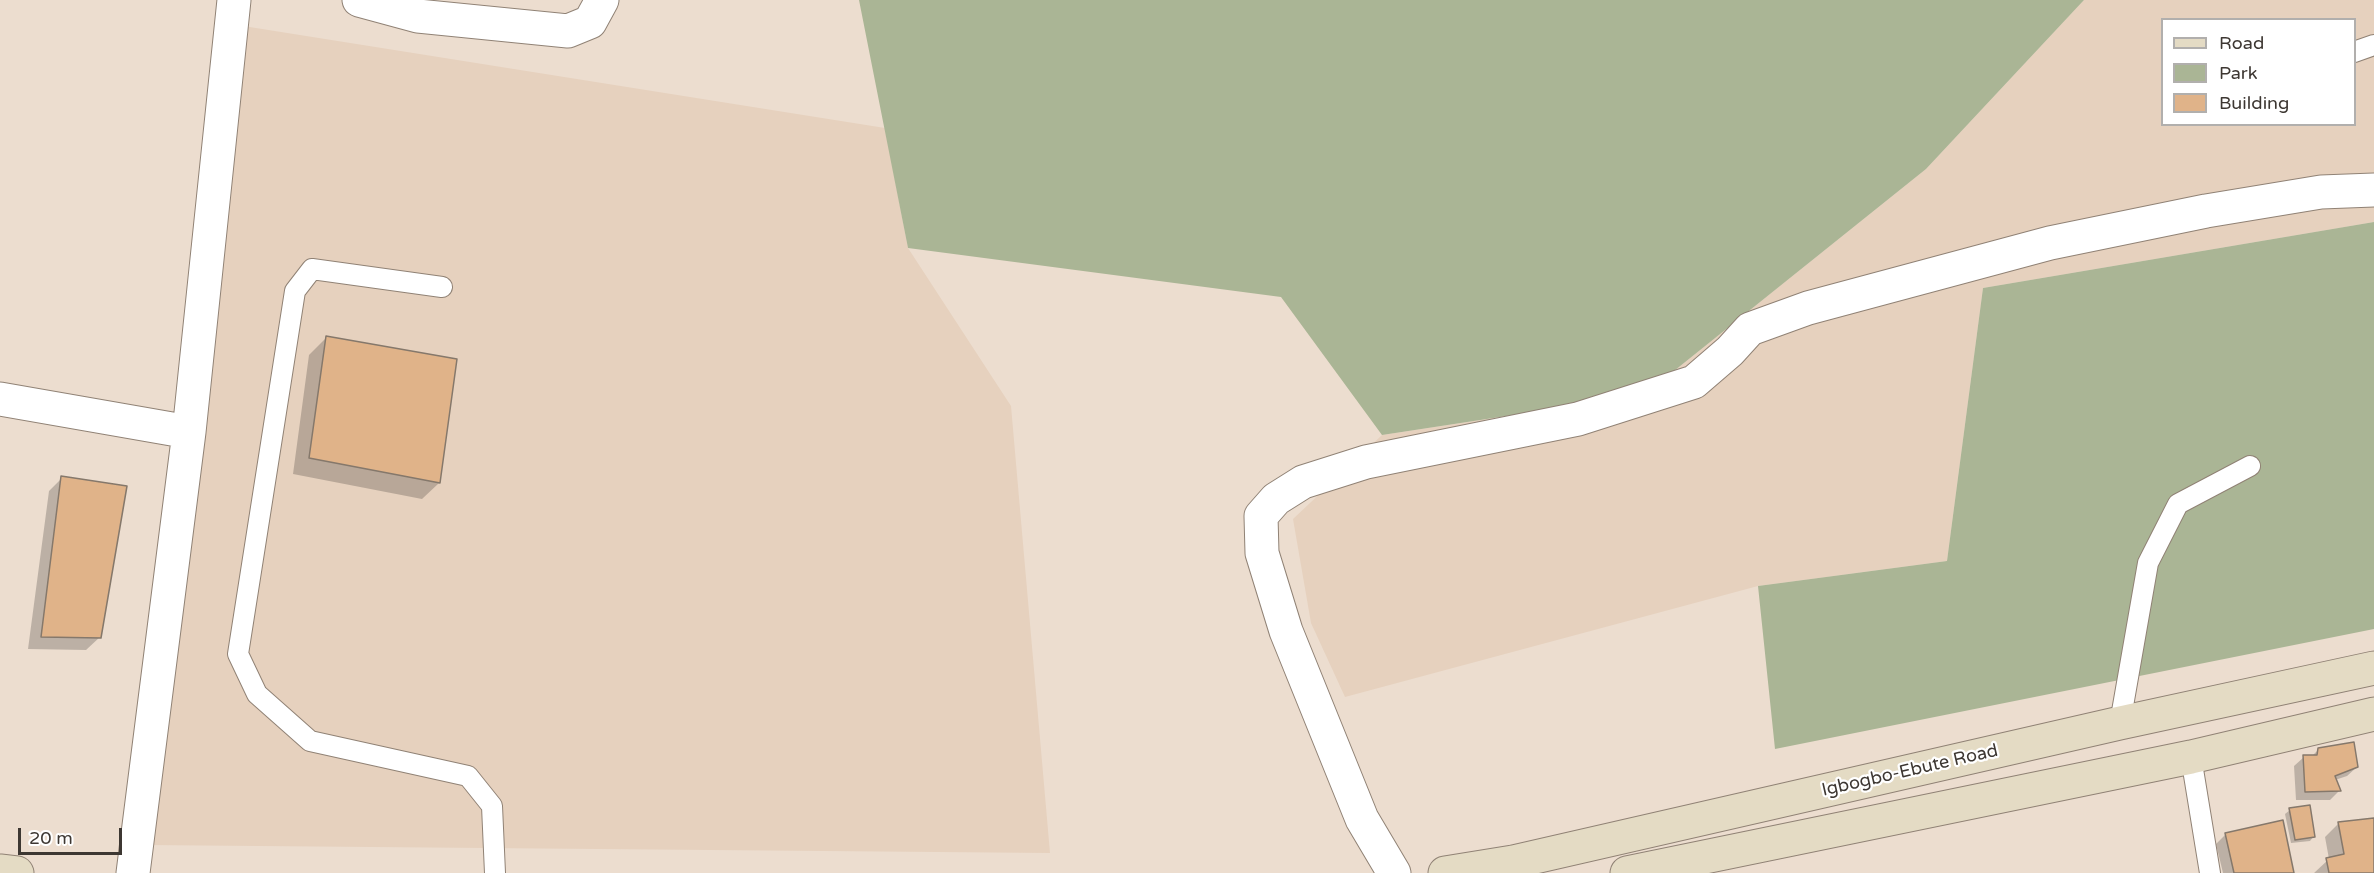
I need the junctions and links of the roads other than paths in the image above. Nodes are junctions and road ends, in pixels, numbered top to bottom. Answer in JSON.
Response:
{"nodes":[{"id":1,"x":234,"y":0,"type":"edge"},
{"id":2,"x":359,"y":0,"type":"edge"},
{"id":3,"x":602,"y":0,"type":"edge"},
{"id":4,"x":2374,"y":45,"type":"edge"},
{"id":5,"x":2356,"y":52,"type":"edge"},
{"id":6,"x":2374,"y":190,"type":"edge"},
{"id":7,"x":442,"y":287,"type":"dead end"},
{"id":8,"x":0,"y":399,"type":"edge"},
{"id":9,"x":189,"y":432,"type":"junction"},
{"id":10,"x":2250,"y":466,"type":"dead end"},
{"id":11,"x":2374,"y":668,"type":"edge"},
{"id":12,"x":2374,"y":714,"type":"edge"},
{"id":13,"x":2120,"y":723,"type":"junction"},
{"id":14,"x":2191,"y":757,"type":"junction"},
{"id":15,"x":0,"y":871,"type":"edge"},
{"id":16,"x":17,"y":873,"type":"edge"},
{"id":17,"x":133,"y":873,"type":"edge"},
{"id":18,"x":495,"y":873,"type":"edge"},
{"id":19,"x":1394,"y":873,"type":"edge"},
{"id":20,"x":1445,"y":873,"type":"edge"},
{"id":21,"x":1627,"y":873,"type":"edge"},
{"id":22,"x":2210,"y":873,"type":"edge"}],
"edges":[{"from":1,"to":9,"type":"street"},
{"from":2,"to":3,"type":"street"},
{"from":4,"to":5,"type":"lane"},
{"from":6,"to":19,"type":"street"},
{"from":7,"to":18,"type":"lane"},
{"from":8,"to":9,"type":"street"},
{"from":9,"to":17,"type":"street"},
{"from":10,"to":13,"type":"lane"},
{"from":11,"to":13,"type":"main road","name":"Igbogbo-Ebute Road"},
{"from":12,"to":14,"type":"main road"},
{"from":13,"to":20,"type":"main road","name":"Igbogbo-Ebute Road"},
{"from":14,"to":21,"type":"main road"},
{"from":14,"to":22,"type":"lane"},
{"from":15,"to":16,"type":"main road"}]}
